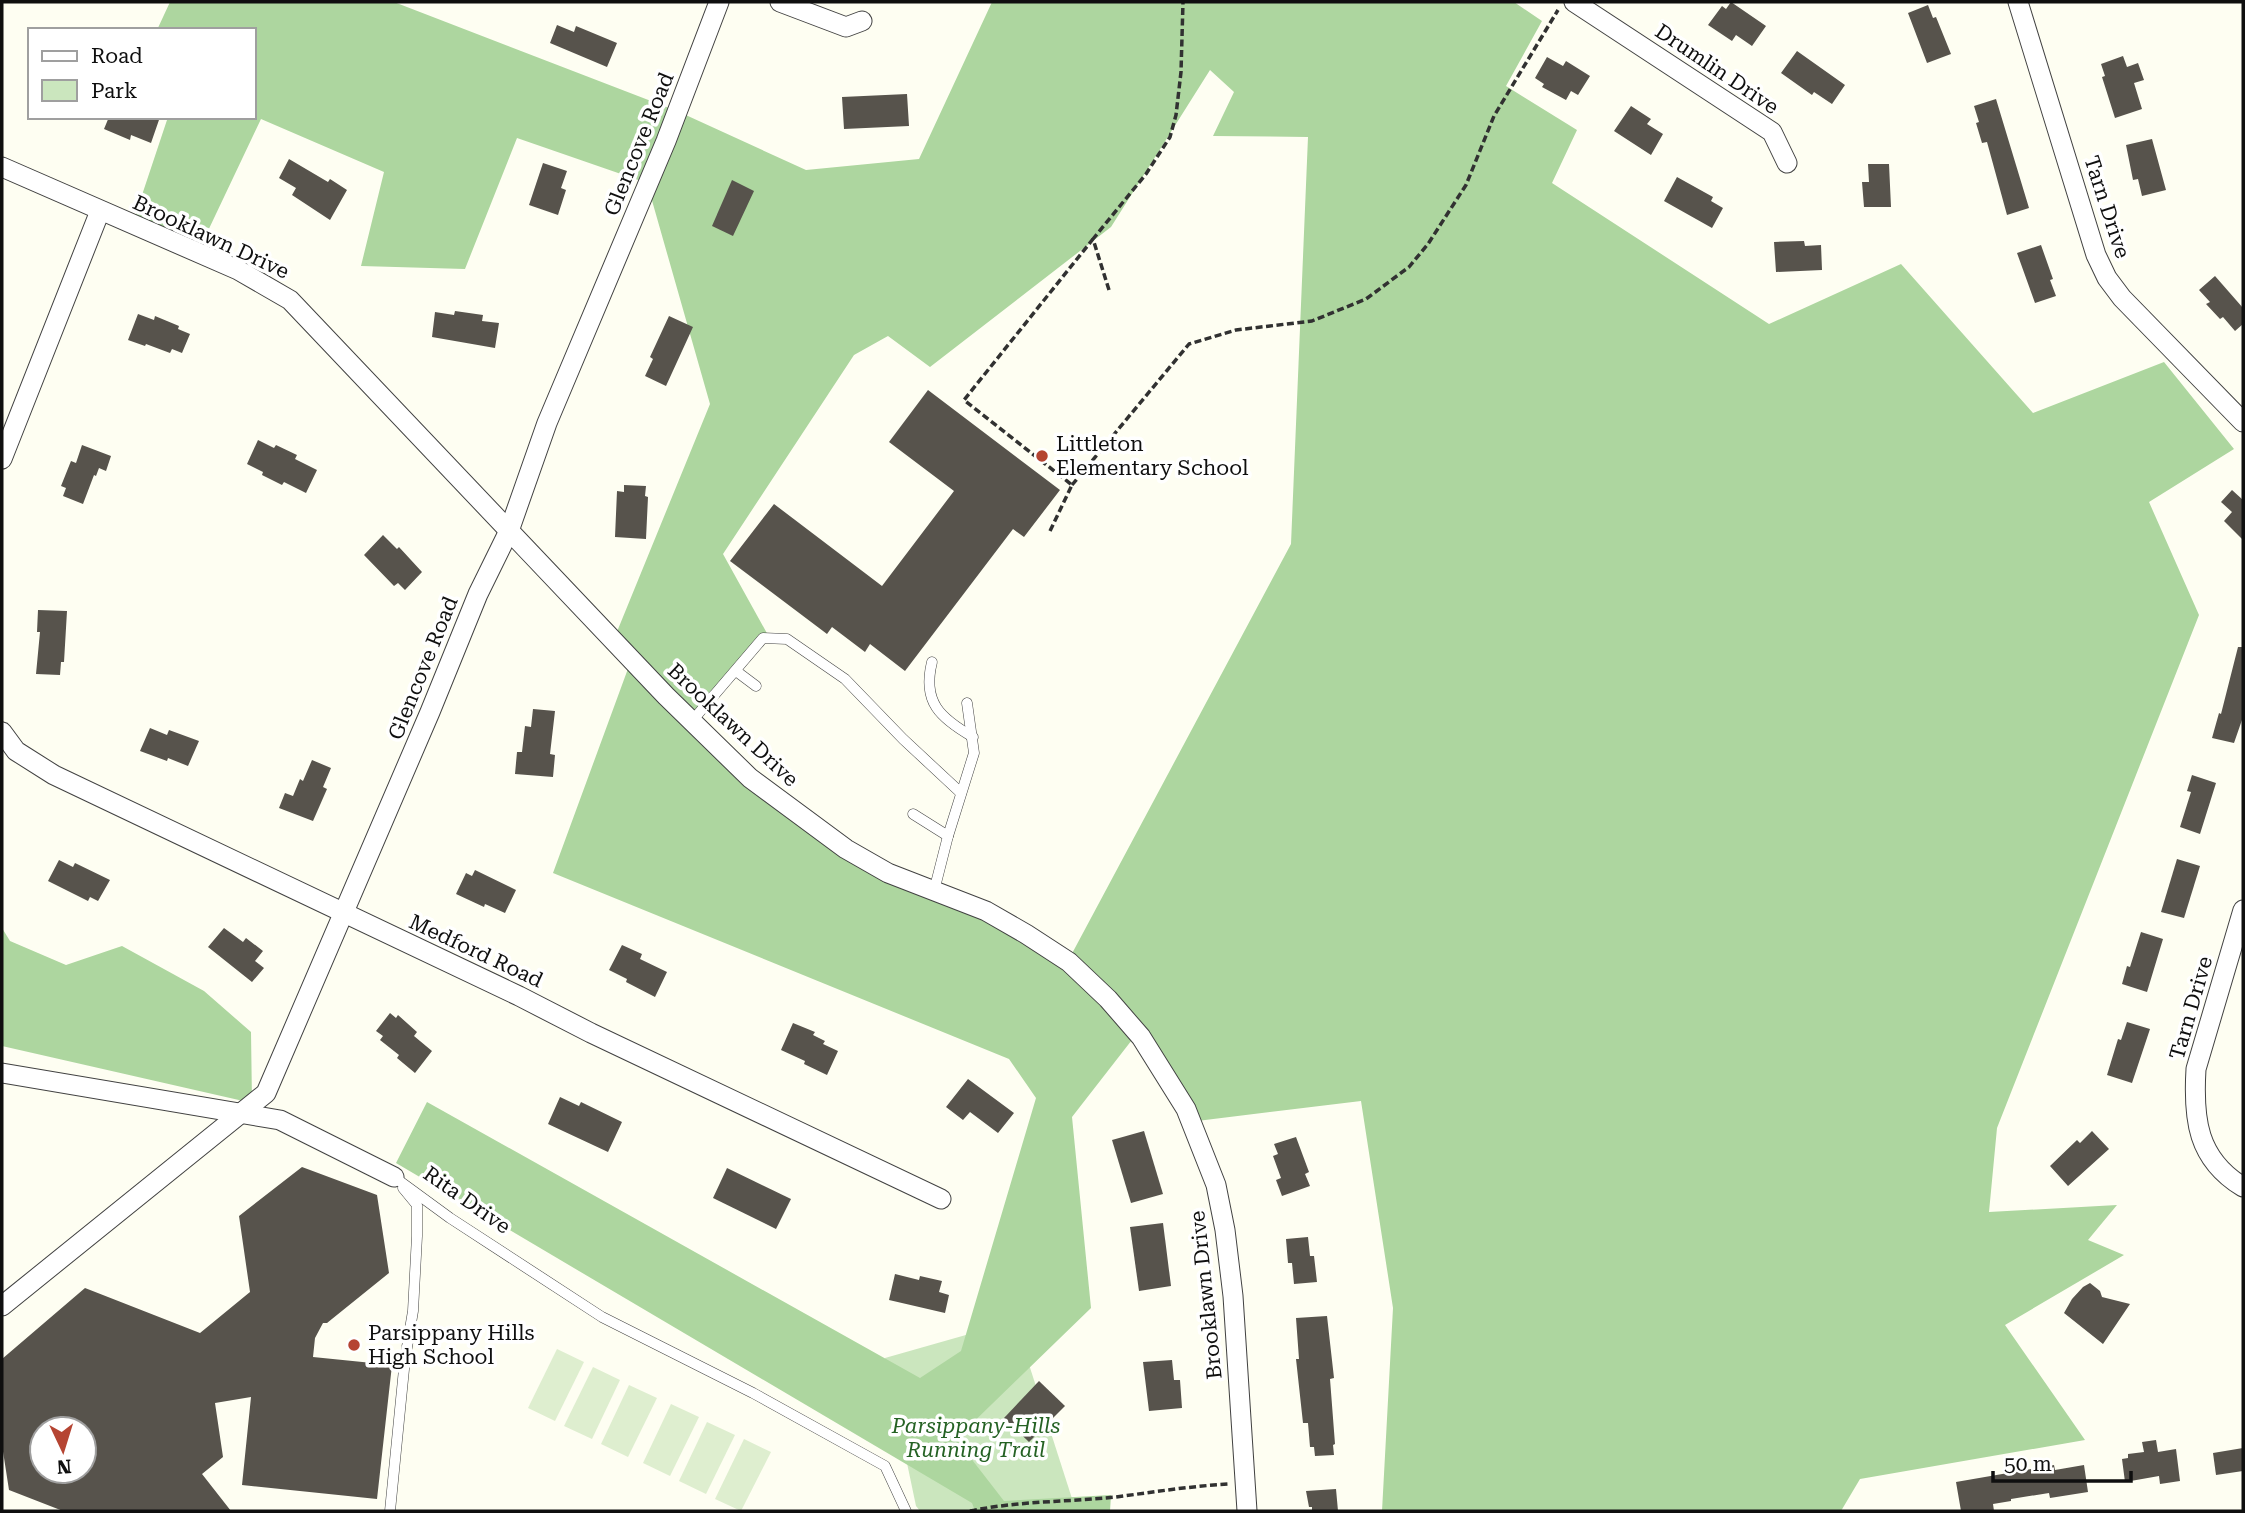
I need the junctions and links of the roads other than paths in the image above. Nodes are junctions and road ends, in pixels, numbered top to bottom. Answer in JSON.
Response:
{"nodes":[{"id":1,"x":719,"y":2,"type":"edge"},
{"id":2,"x":780,"y":2,"type":"edge"},
{"id":3,"x":1574,"y":2,"type":"edge"},
{"id":4,"x":2018,"y":2,"type":"edge"},
{"id":5,"x":862,"y":21,"type":"dead end"},
{"id":6,"x":1787,"y":163,"type":"dead end"},
{"id":7,"x":2,"y":167,"type":"edge"},
{"id":8,"x":100,"y":211,"type":"junction"},
{"id":9,"x":2243,"y":422,"type":"edge"},
{"id":10,"x":2,"y":459,"type":"edge"},
{"id":11,"x":509,"y":531,"type":"junction"},
{"id":12,"x":932,"y":662,"type":"dead end"},
{"id":13,"x":736,"y":671,"type":"junction"},
{"id":14,"x":756,"y":686,"type":"dead end"},
{"id":15,"x":967,"y":703,"type":"dead end"},
{"id":16,"x":692,"y":721,"type":"junction"},
{"id":17,"x":2,"y":732,"type":"edge"},
{"id":18,"x":973,"y":737,"type":"junction"},
{"id":19,"x":961,"y":793,"type":"junction"},
{"id":20,"x":913,"y":814,"type":"dead end"},
{"id":21,"x":948,"y":836,"type":"junction"},
{"id":22,"x":934,"y":891,"type":"junction"},
{"id":23,"x":2243,"y":910,"type":"edge"},
{"id":24,"x":344,"y":914,"type":"junction"},
{"id":25,"x":2,"y":1073,"type":"edge"},
{"id":26,"x":241,"y":1114,"type":"junction"},
{"id":27,"x":394,"y":1177,"type":"junction"},
{"id":28,"x":2243,"y":1187,"type":"edge"},
{"id":29,"x":941,"y":1199,"type":"dead end"},
{"id":30,"x":2,"y":1306,"type":"edge"},
{"id":31,"x":390,"y":1511,"type":"edge"},
{"id":32,"x":906,"y":1511,"type":"edge"},
{"id":33,"x":1247,"y":1511,"type":"edge"}],
"edges":[{"from":1,"to":11,"type":"street","name":"Glencove Road"},
{"from":2,"to":5,"type":"street"},
{"from":3,"to":6,"type":"street","name":"Drumlin Drive"},
{"from":4,"to":9,"type":"street","name":"Tarn Drive"},
{"from":7,"to":8,"type":"street","name":"Brooklawn Drive"},
{"from":8,"to":10,"type":"street"},
{"from":8,"to":11,"type":"street","name":"Brooklawn Drive"},
{"from":11,"to":16,"type":"street","name":"Brooklawn Drive"},
{"from":11,"to":24,"type":"street","name":"Glencove Road"},
{"from":12,"to":18,"type":"lane"},
{"from":13,"to":14,"type":"lane"},
{"from":13,"to":16,"type":"lane"},
{"from":13,"to":19,"type":"lane"},
{"from":15,"to":18,"type":"lane"},
{"from":16,"to":22,"type":"street","name":"Brooklawn Drive"},
{"from":17,"to":24,"type":"street","name":"Medford Road"},
{"from":18,"to":19,"type":"lane"},
{"from":19,"to":21,"type":"lane"},
{"from":20,"to":21,"type":"lane"},
{"from":21,"to":22,"type":"lane"},
{"from":22,"to":33,"type":"street","name":"Brooklawn Drive"},
{"from":23,"to":28,"type":"street","name":"Tarn Drive"},
{"from":24,"to":26,"type":"street","name":"Glencove Road"},
{"from":24,"to":29,"type":"street","name":"Medford Road"},
{"from":25,"to":26,"type":"street"},
{"from":26,"to":27,"type":"street","name":"Rita Drive"},
{"from":26,"to":30,"type":"street"},
{"from":27,"to":31,"type":"lane"},
{"from":27,"to":32,"type":"lane","name":"Rita Drive"}]}
